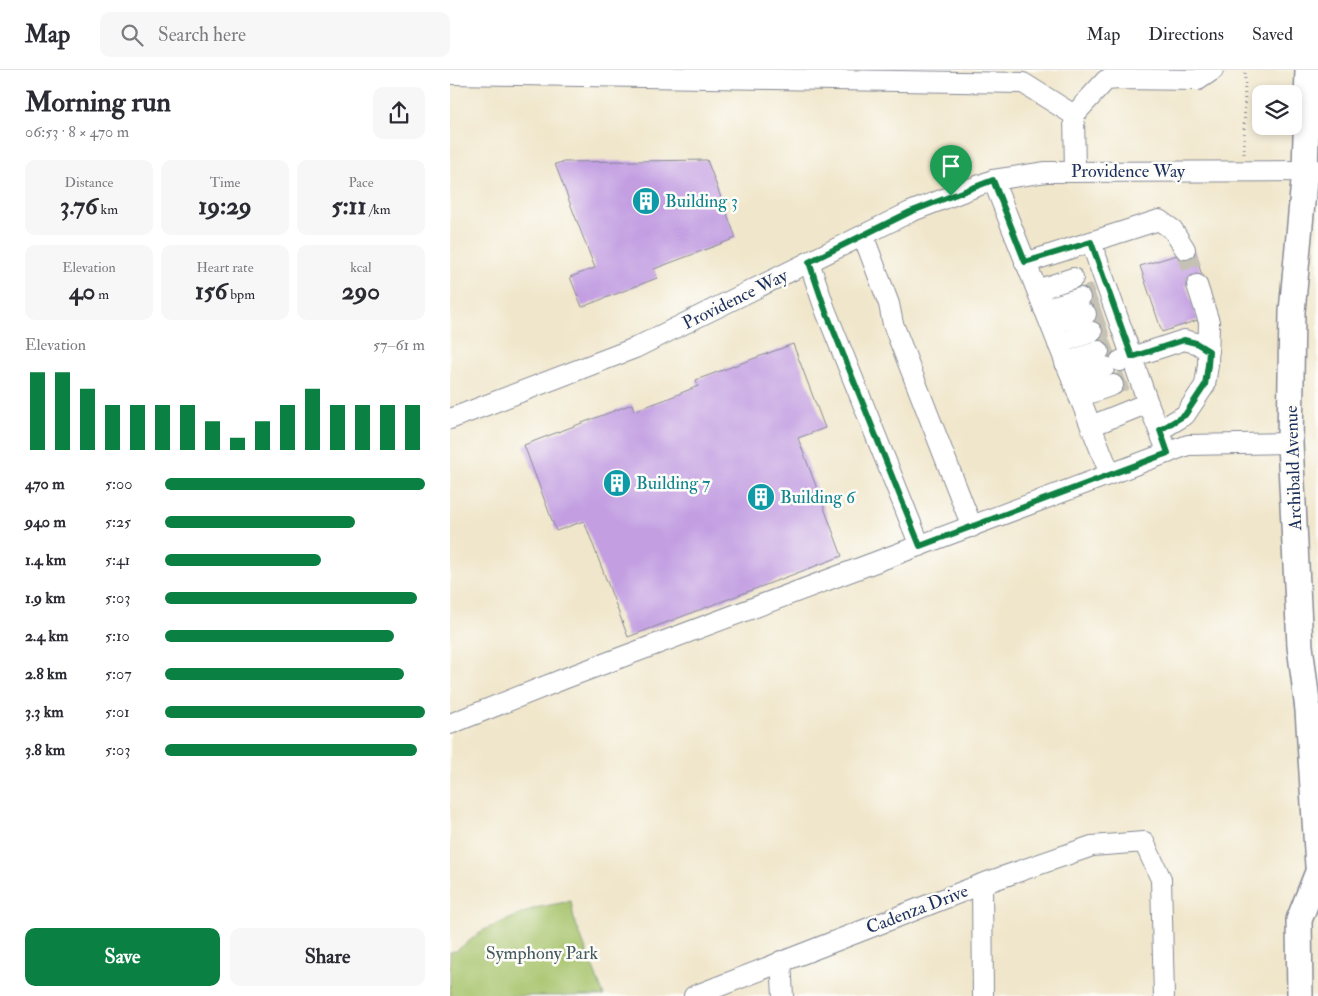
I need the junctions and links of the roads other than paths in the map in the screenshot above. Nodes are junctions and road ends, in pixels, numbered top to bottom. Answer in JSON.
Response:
{"nodes":[{"id":1,"x":1213,"y":70,"type":"edge"},
{"id":2,"x":1308,"y":70,"type":"edge"},
{"id":3,"x":450,"y":74,"type":"edge"},
{"id":4,"x":1074,"y":114,"type":"junction"},
{"id":5,"x":1311,"y":170,"type":"edge"},
{"id":6,"x":1075,"y":172,"type":"junction"},
{"id":7,"x":993,"y":180,"type":"junction"},
{"id":8,"x":863,"y":235,"type":"junction"},
{"id":9,"x":1091,"y":242,"type":"junction"},
{"id":10,"x":1184,"y":249,"type":"tunnel mouth"},
{"id":11,"x":809,"y":262,"type":"junction"},
{"id":12,"x":1025,"y":262,"type":"junction"},
{"id":13,"x":1087,"y":273,"type":"junction"},
{"id":14,"x":1197,"y":285,"type":"tunnel mouth"},
{"id":15,"x":1037,"y":290,"type":"junction"},
{"id":16,"x":1047,"y":317,"type":"junction"},
{"id":17,"x":1106,"y":327,"type":"junction"},
{"id":18,"x":1058,"y":344,"type":"junction"},
{"id":19,"x":1209,"y":351,"type":"junction"},
{"id":20,"x":1072,"y":380,"type":"junction"},
{"id":21,"x":1126,"y":380,"type":"junction"},
{"id":22,"x":1148,"y":403,"type":"junction"},
{"id":23,"x":450,"y":419,"type":"edge"},
{"id":24,"x":1091,"y":426,"type":"junction"},
{"id":25,"x":1160,"y":430,"type":"junction"},
{"id":26,"x":1290,"y":443,"type":"junction"},
{"id":27,"x":1168,"y":453,"type":"junction"},
{"id":28,"x":1110,"y":474,"type":"junction"},
{"id":29,"x":972,"y":527,"type":"junction"},
{"id":30,"x":920,"y":546,"type":"junction"},
{"id":31,"x":450,"y":724,"type":"edge"},
{"id":32,"x":1318,"y":866,"type":"edge"},
{"id":33,"x":1318,"y":872,"type":"edge"},
{"id":34,"x":982,"y":884,"type":"junction"},
{"id":35,"x":781,"y":961,"type":"junction"},
{"id":36,"x":694,"y":996,"type":"edge"},
{"id":37,"x":783,"y":996,"type":"edge"},
{"id":38,"x":983,"y":996,"type":"edge"},
{"id":39,"x":1164,"y":996,"type":"edge"},
{"id":40,"x":1300,"y":996,"type":"edge"}],
"edges":[{"from":1,"to":4,"type":"street"},
{"from":2,"to":5,"type":"main road","name":"Archibald Avenue"},
{"from":3,"to":4,"type":"street"},
{"from":4,"to":6,"type":"street"},
{"from":5,"to":6,"type":"street","name":"Providence Way"},
{"from":5,"to":26,"type":"main road","name":"Archibald Avenue"},
{"from":6,"to":7,"type":"street","name":"Providence Way"},
{"from":7,"to":8,"type":"street","name":"Providence Way"},
{"from":7,"to":12,"type":"street"},
{"from":8,"to":11,"type":"street","name":"Providence Way"},
{"from":8,"to":29,"type":"street"},
{"from":9,"to":10,"type":"street"},
{"from":9,"to":12,"type":"street"},
{"from":9,"to":13,"type":"street"},
{"from":11,"to":23,"type":"street","name":"Providence Way"},
{"from":11,"to":30,"type":"street"},
{"from":12,"to":15,"type":"street"},
{"from":13,"to":15,"type":"street"},
{"from":13,"to":17,"type":"street"},
{"from":14,"to":19,"type":"street"},
{"from":15,"to":16,"type":"street"},
{"from":16,"to":17,"type":"street"},
{"from":16,"to":18,"type":"street"},
{"from":17,"to":18,"type":"street"},
{"from":17,"to":19,"type":"street"},
{"from":17,"to":20,"type":"street"},
{"from":17,"to":21,"type":"street"},
{"from":18,"to":20,"type":"street"},
{"from":19,"to":25,"type":"street"},
{"from":20,"to":21,"type":"street"},
{"from":20,"to":24,"type":"street"},
{"from":21,"to":22,"type":"street"},
{"from":22,"to":24,"type":"street"},
{"from":22,"to":25,"type":"street"},
{"from":24,"to":28,"type":"street"},
{"from":25,"to":27,"type":"street"},
{"from":26,"to":27,"type":"street"},
{"from":26,"to":32,"type":"main road","name":"Archibald Avenue"},
{"from":27,"to":28,"type":"street"},
{"from":28,"to":29,"type":"street"},
{"from":29,"to":30,"type":"street"},
{"from":30,"to":31,"type":"street"},
{"from":33,"to":40,"type":"main road"},
{"from":34,"to":35,"type":"street","name":"Cadenza Drive"},
{"from":34,"to":38,"type":"street"},
{"from":34,"to":39,"type":"street","name":"Cadenza Drive"},
{"from":35,"to":36,"type":"street","name":"Cadenza Drive"},
{"from":35,"to":37,"type":"street"}]}
